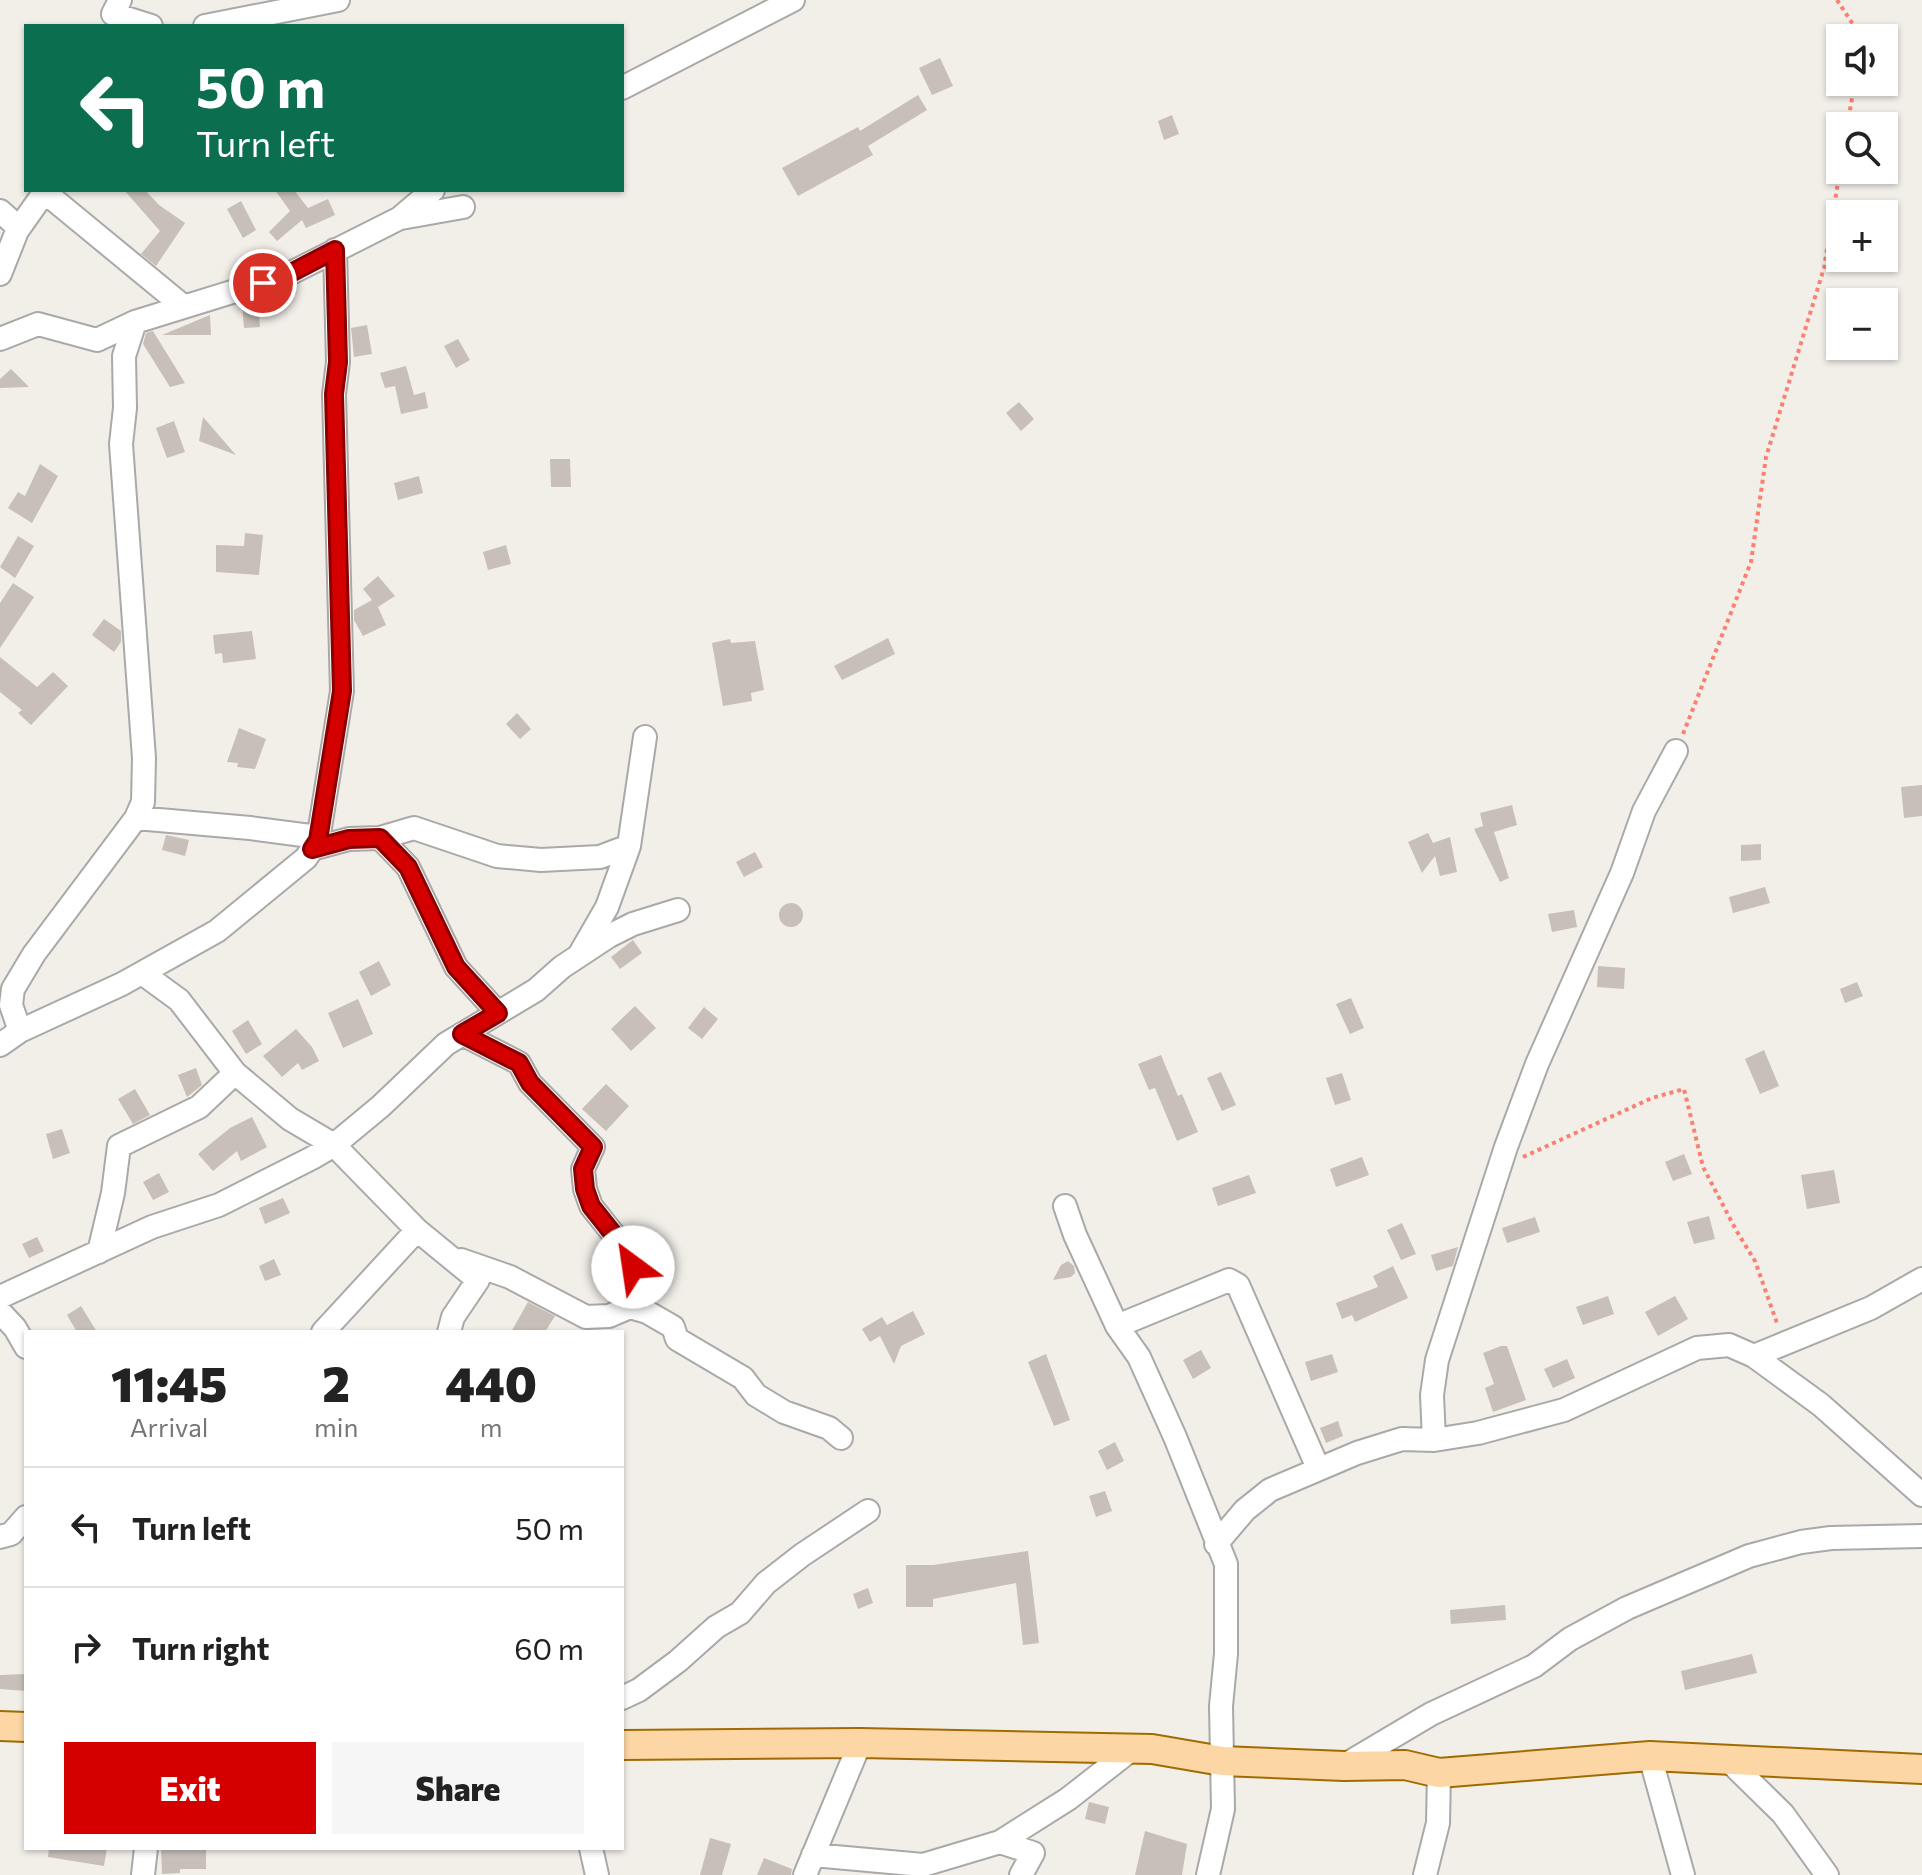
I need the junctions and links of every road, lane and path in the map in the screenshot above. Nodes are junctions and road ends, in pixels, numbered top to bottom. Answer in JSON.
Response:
{"nodes":[{"id":1,"x":338,"y":0,"type":"edge"},
{"id":2,"x":793,"y":0,"type":"edge"},
{"id":3,"x":1837,"y":0,"type":"edge"},
{"id":4,"x":112,"y":10,"type":"edge"},
{"id":5,"x":272,"y":20,"type":"edge"},
{"id":6,"x":146,"y":24,"type":"edge"},
{"id":7,"x":227,"y":24,"type":"edge"},
{"id":8,"x":1853,"y":24,"type":"edge"},
{"id":9,"x":624,"y":87,"type":"edge"},
{"id":10,"x":1838,"y":184,"type":"edge"},
{"id":11,"x":431,"y":192,"type":"edge"},
{"id":12,"x":444,"y":192,"type":"edge"},
{"id":13,"x":45,"y":193,"type":"edge"},
{"id":14,"x":0,"y":211,"type":"edge"},
{"id":15,"x":400,"y":218,"type":"junction"},
{"id":16,"x":19,"y":228,"type":"junction"},
{"id":17,"x":335,"y":250,"type":"junction"},
{"id":18,"x":0,"y":274,"type":"edge"},
{"id":19,"x":183,"y":306,"type":"junction"},
{"id":20,"x":135,"y":322,"type":"junction"},
{"id":21,"x":0,"y":339,"type":"edge"},
{"id":22,"x":645,"y":737,"type":"dead end"},
{"id":23,"x":1676,"y":751,"type":"joint"},
{"id":24,"x":136,"y":818,"type":"junction"},
{"id":25,"x":380,"y":838,"type":"junction"},
{"id":26,"x":315,"y":843,"type":"junction"},
{"id":27,"x":629,"y":846,"type":"junction"},
{"id":28,"x":678,"y":910,"type":"dead end"},
{"id":29,"x":578,"y":956,"type":"junction"},
{"id":30,"x":142,"y":973,"type":"junction"},
{"id":31,"x":498,"y":1013,"type":"junction"},
{"id":32,"x":20,"y":1031,"type":"junction"},
{"id":33,"x":462,"y":1034,"type":"junction"},
{"id":34,"x":0,"y":1045,"type":"edge"},
{"id":35,"x":235,"y":1073,"type":"junction"},
{"id":36,"x":334,"y":1145,"type":"junction"},
{"id":37,"x":1500,"y":1169,"type":"junction"},
{"id":38,"x":1065,"y":1206,"type":"dead end"},
{"id":39,"x":417,"y":1230,"type":"junction"},
{"id":40,"x":99,"y":1252,"type":"junction"},
{"id":41,"x":447,"y":1255,"type":"junction"},
{"id":42,"x":1922,"y":1279,"type":"edge"},
{"id":43,"x":0,"y":1297,"type":"edge"},
{"id":44,"x":0,"y":1312,"type":"edge"},
{"id":45,"x":647,"y":1312,"type":"junction"},
{"id":46,"x":1117,"y":1326,"type":"junction"},
{"id":47,"x":325,"y":1330,"type":"edge"},
{"id":48,"x":450,"y":1330,"type":"edge"},
{"id":49,"x":24,"y":1344,"type":"edge"},
{"id":50,"x":1784,"y":1344,"type":"junction"},
{"id":51,"x":1754,"y":1356,"type":"junction"},
{"id":52,"x":841,"y":1438,"type":"dead end"},
{"id":53,"x":1434,"y":1440,"type":"junction"},
{"id":54,"x":1318,"y":1468,"type":"junction"},
{"id":55,"x":1922,"y":1495,"type":"edge"},
{"id":56,"x":868,"y":1511,"type":"dead end"},
{"id":57,"x":24,"y":1519,"type":"edge"},
{"id":58,"x":1922,"y":1536,"type":"edge"},
{"id":59,"x":0,"y":1537,"type":"edge"},
{"id":60,"x":1216,"y":1544,"type":"junction"},
{"id":61,"x":624,"y":1697,"type":"edge"},
{"id":62,"x":0,"y":1726,"type":"edge"},
{"id":63,"x":24,"y":1727,"type":"edge"},
{"id":64,"x":860,"y":1743,"type":"junction"},
{"id":65,"x":624,"y":1745,"type":"edge"},
{"id":66,"x":1132,"y":1749,"type":"junction"},
{"id":67,"x":1650,"y":1756,"type":"junction"},
{"id":68,"x":1727,"y":1759,"type":"junction"},
{"id":69,"x":1222,"y":1761,"type":"junction"},
{"id":70,"x":1344,"y":1766,"type":"junction"},
{"id":71,"x":1922,"y":1769,"type":"edge"},
{"id":72,"x":1439,"y":1773,"type":"junction"},
{"id":73,"x":1000,"y":1842,"type":"junction"},
{"id":74,"x":146,"y":1850,"type":"edge"},
{"id":75,"x":591,"y":1850,"type":"edge"},
{"id":76,"x":809,"y":1865,"type":"edge"},
{"id":77,"x":929,"y":1870,"type":"edge"},
{"id":78,"x":143,"y":1875,"type":"edge"},
{"id":79,"x":597,"y":1875,"type":"edge"},
{"id":80,"x":1021,"y":1875,"type":"edge"},
{"id":81,"x":1208,"y":1875,"type":"edge"},
{"id":82,"x":1425,"y":1875,"type":"edge"},
{"id":83,"x":1683,"y":1875,"type":"edge"},
{"id":84,"x":1827,"y":1875,"type":"edge"}],
"edges":[{"from":1,"to":5,"type":"street"},
{"from":2,"to":9,"type":"street"},
{"from":3,"to":8,"type":"path"},
{"from":4,"to":6,"type":"street"},
{"from":5,"to":7,"type":"street"},
{"from":10,"to":23,"type":"path"},
{"from":11,"to":15,"type":"street"},
{"from":12,"to":15,"type":"street"},
{"from":13,"to":16,"type":"street"},
{"from":13,"to":19,"type":"street"},
{"from":14,"to":16,"type":"street"},
{"from":15,"to":17,"type":"street"},
{"from":16,"to":18,"type":"street"},
{"from":17,"to":19,"type":"street"},
{"from":17,"to":26,"type":"street"},
{"from":19,"to":20,"type":"street"},
{"from":20,"to":21,"type":"street"},
{"from":20,"to":24,"type":"street"},
{"from":22,"to":27,"type":"street"},
{"from":23,"to":37,"type":"street"},
{"from":24,"to":26,"type":"street"},
{"from":24,"to":32,"type":"street"},
{"from":25,"to":26,"type":"street"},
{"from":25,"to":27,"type":"street"},
{"from":25,"to":31,"type":"street"},
{"from":26,"to":30,"type":"street"},
{"from":27,"to":29,"type":"street"},
{"from":28,"to":29,"type":"street"},
{"from":29,"to":31,"type":"street"},
{"from":30,"to":32,"type":"street"},
{"from":30,"to":35,"type":"street"},
{"from":31,"to":33,"type":"street"},
{"from":32,"to":34,"type":"street"},
{"from":33,"to":36,"type":"street"},
{"from":33,"to":45,"type":"street"},
{"from":35,"to":36,"type":"street"},
{"from":35,"to":40,"type":"street"},
{"from":36,"to":39,"type":"street"},
{"from":36,"to":40,"type":"street"},
{"from":37,"to":50,"type":"path"},
{"from":37,"to":53,"type":"street"},
{"from":38,"to":46,"type":"street"},
{"from":39,"to":41,"type":"street"},
{"from":39,"to":47,"type":"street"},
{"from":40,"to":43,"type":"street"},
{"from":41,"to":45,"type":"street"},
{"from":41,"to":48,"type":"street"},
{"from":42,"to":50,"type":"street"},
{"from":44,"to":49,"type":"street"},
{"from":45,"to":52,"type":"street"},
{"from":46,"to":54,"type":"street"},
{"from":46,"to":60,"type":"street"},
{"from":50,"to":51,"type":"street"},
{"from":51,"to":53,"type":"street"},
{"from":51,"to":55,"type":"street"},
{"from":53,"to":54,"type":"street"},
{"from":54,"to":60,"type":"street"},
{"from":56,"to":61,"type":"street"},
{"from":57,"to":59,"type":"street"},
{"from":58,"to":70,"type":"street"},
{"from":60,"to":69,"type":"street"},
{"from":62,"to":63,"type":"main road"},
{"from":64,"to":65,"type":"main road"},
{"from":64,"to":66,"type":"main road"},
{"from":64,"to":76,"type":"street"},
{"from":66,"to":69,"type":"main road"},
{"from":66,"to":73,"type":"street"},
{"from":67,"to":68,"type":"main road"},
{"from":67,"to":72,"type":"main road"},
{"from":67,"to":83,"type":"street"},
{"from":68,"to":71,"type":"main road"},
{"from":68,"to":84,"type":"street"},
{"from":69,"to":70,"type":"main road"},
{"from":69,"to":81,"type":"street"},
{"from":70,"to":72,"type":"main road"},
{"from":72,"to":82,"type":"street"},
{"from":73,"to":77,"type":"street"},
{"from":73,"to":80,"type":"street"},
{"from":74,"to":78,"type":"street"},
{"from":75,"to":79,"type":"street"},
{"from":76,"to":77,"type":"street"}]}
